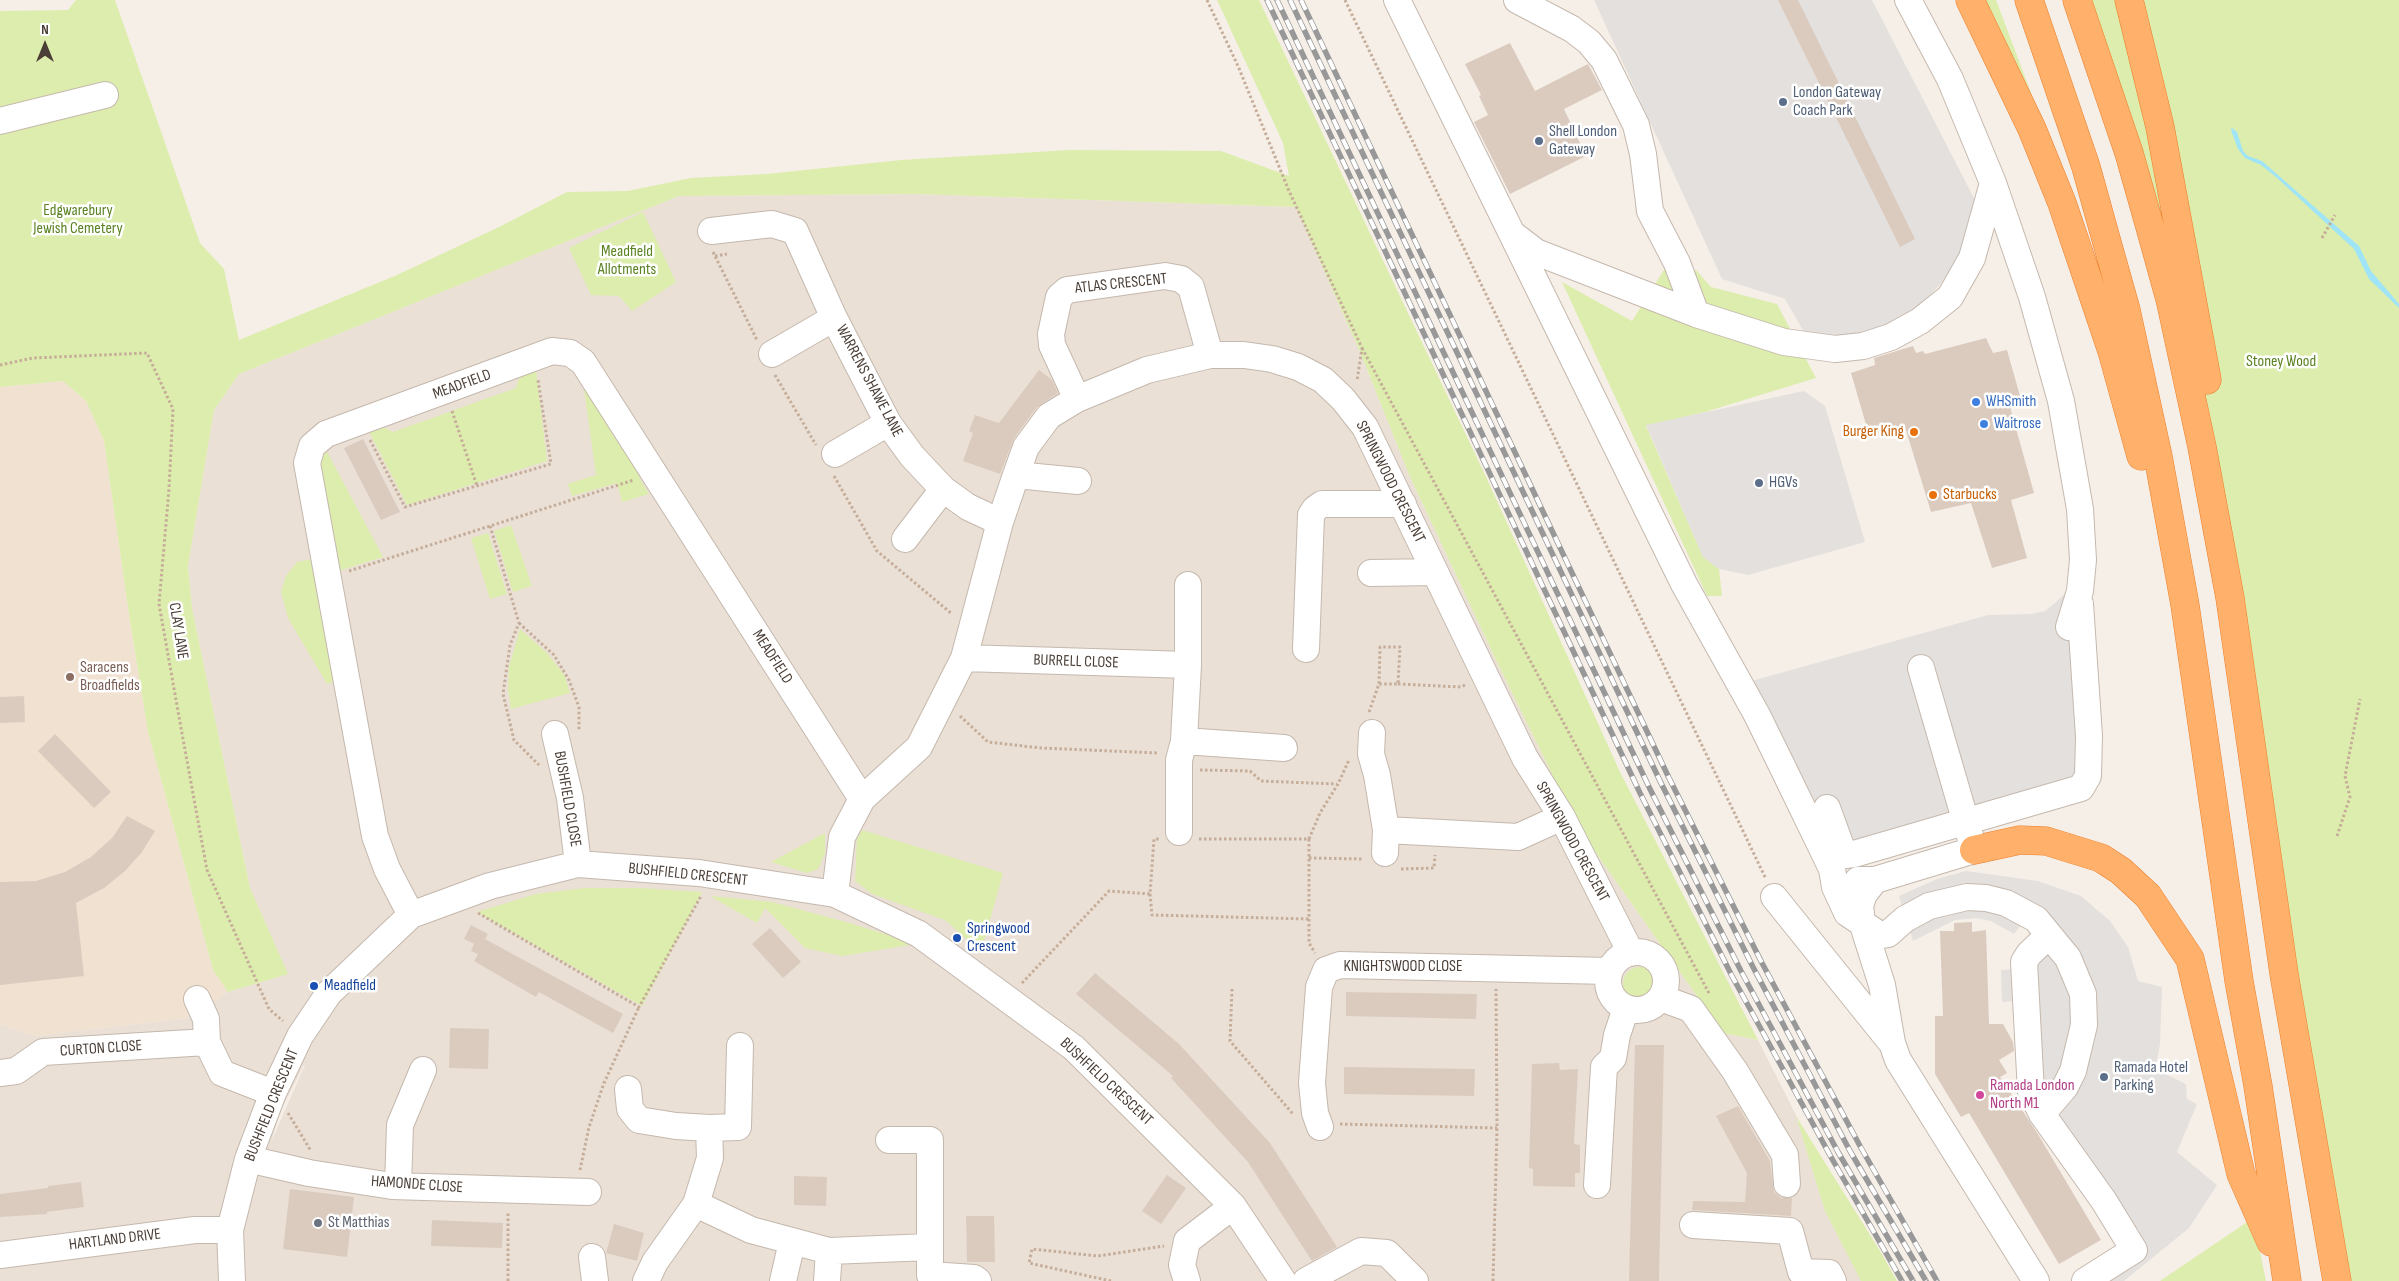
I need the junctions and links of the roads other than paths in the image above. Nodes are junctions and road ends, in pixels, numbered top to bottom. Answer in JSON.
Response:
{"nodes":[{"id":1,"x":1396,"y":0,"type":"edge"},
{"id":2,"x":1517,"y":0,"type":"edge"},
{"id":3,"x":1908,"y":0,"type":"edge"},
{"id":4,"x":1970,"y":0,"type":"edge"},
{"id":5,"x":2029,"y":0,"type":"edge"},
{"id":6,"x":2077,"y":0,"type":"edge"},
{"id":7,"x":2128,"y":0,"type":"edge"},
{"id":8,"x":105,"y":96,"type":"dead end"},
{"id":9,"x":0,"y":121,"type":"edge"},
{"id":10,"x":1993,"y":183,"type":"junction"},
{"id":11,"x":711,"y":231,"type":"dead end"},
{"id":12,"x":1514,"y":235,"type":"junction"},
{"id":13,"x":1696,"y":314,"type":"junction"},
{"id":14,"x":834,"y":318,"type":"junction"},
{"id":15,"x":772,"y":354,"type":"dead end"},
{"id":16,"x":1210,"y":355,"type":"junction"},
{"id":17,"x":1077,"y":399,"type":"junction"},
{"id":18,"x":888,"y":423,"type":"junction"},
{"id":19,"x":835,"y":454,"type":"dead end"},
{"id":20,"x":1016,"y":475,"type":"junction"},
{"id":21,"x":1078,"y":481,"type":"dead end"},
{"id":22,"x":943,"y":489,"type":"junction"},
{"id":23,"x":1403,"y":504,"type":"junction"},
{"id":24,"x":1000,"y":522,"type":"junction"},
{"id":25,"x":905,"y":539,"type":"dead end"},
{"id":26,"x":1435,"y":572,"type":"junction"},
{"id":27,"x":1371,"y":573,"type":"dead end"},
{"id":28,"x":1188,"y":585,"type":"dead end"},
{"id":29,"x":2080,"y":591,"type":"junction"},
{"id":30,"x":2069,"y":627,"type":"dead end"},
{"id":31,"x":1306,"y":649,"type":"dead end"},
{"id":32,"x":964,"y":658,"type":"junction"},
{"id":33,"x":1188,"y":665,"type":"junction"},
{"id":34,"x":1921,"y":668,"type":"dead end"},
{"id":35,"x":2241,"y":672,"type":"junction"},
{"id":36,"x":2196,"y":678,"type":"junction"},
{"id":37,"x":1372,"y":733,"type":"dead end"},
{"id":38,"x":567,"y":736,"type":"road end"},
{"id":39,"x":1284,"y":748,"type":"dead end"},
{"id":40,"x":1181,"y":755,"type":"junction"},
{"id":41,"x":862,"y":799,"type":"junction"},
{"id":42,"x":1827,"y":808,"type":"dead end"},
{"id":43,"x":1562,"y":817,"type":"junction"},
{"id":44,"x":1965,"y":823,"type":"junction"},
{"id":45,"x":1180,"y":837,"type":"road end"},
{"id":46,"x":1974,"y":850,"type":"junction"},
{"id":47,"x":578,"y":864,"type":"junction"},
{"id":48,"x":1832,"y":869,"type":"junction"},
{"id":49,"x":1875,"y":880,"type":"junction"},
{"id":50,"x":836,"y":894,"type":"junction"},
{"id":51,"x":1774,"y":897,"type":"road end"},
{"id":52,"x":411,"y":915,"type":"junction"},
{"id":53,"x":1862,"y":922,"type":"junction"},
{"id":54,"x":2049,"y":934,"type":"junction"},
{"id":55,"x":1631,"y":953,"type":"junction"},
{"id":56,"x":1610,"y":971,"type":"junction"},
{"id":57,"x":1661,"y":998,"type":"junction"},
{"id":58,"x":197,"y":999,"type":"dead end"},
{"id":59,"x":1626,"y":1008,"type":"junction"},
{"id":60,"x":207,"y":1042,"type":"junction"},
{"id":61,"x":1892,"y":1043,"type":"junction"},
{"id":62,"x":740,"y":1046,"type":"dead end"},
{"id":63,"x":423,"y":1070,"type":"dead end"},
{"id":64,"x":0,"y":1073,"type":"edge"},
{"id":65,"x":628,"y":1089,"type":"dead end"},
{"id":66,"x":271,"y":1097,"type":"junction"},
{"id":67,"x":2042,"y":1114,"type":"junction"},
{"id":68,"x":1318,"y":1120,"type":"road end"},
{"id":69,"x":709,"y":1128,"type":"junction"},
{"id":70,"x":889,"y":1140,"type":"dead end"},
{"id":71,"x":248,"y":1159,"type":"junction"},
{"id":72,"x":1787,"y":1184,"type":"dead end"},
{"id":73,"x":1597,"y":1185,"type":"dead end"},
{"id":74,"x":398,"y":1186,"type":"junction"},
{"id":75,"x":582,"y":1192,"type":"road end"},
{"id":76,"x":696,"y":1204,"type":"junction"},
{"id":77,"x":1233,"y":1206,"type":"junction"},
{"id":78,"x":1693,"y":1225,"type":"dead end"},
{"id":79,"x":230,"y":1230,"type":"junction"},
{"id":80,"x":792,"y":1242,"type":"junction"},
{"id":81,"x":930,"y":1247,"type":"junction"},
{"id":82,"x":829,"y":1251,"type":"junction"},
{"id":83,"x":0,"y":1255,"type":"edge"},
{"id":84,"x":2286,"y":1278,"type":"edge"},
{"id":85,"x":232,"y":1281,"type":"edge"},
{"id":86,"x":646,"y":1281,"type":"edge"},
{"id":87,"x":783,"y":1281,"type":"edge"},
{"id":88,"x":827,"y":1281,"type":"edge"},
{"id":89,"x":978,"y":1281,"type":"edge"},
{"id":90,"x":1187,"y":1281,"type":"edge"},
{"id":91,"x":1283,"y":1281,"type":"edge"},
{"id":92,"x":1306,"y":1281,"type":"edge"},
{"id":93,"x":1416,"y":1281,"type":"edge"},
{"id":94,"x":1833,"y":1281,"type":"edge"},
{"id":95,"x":2036,"y":1281,"type":"edge"},
{"id":96,"x":2085,"y":1281,"type":"edge"},
{"id":97,"x":2337,"y":1281,"type":"edge"}],
"edges":[{"from":1,"to":12,"type":"street"},
{"from":2,"to":13,"type":"street"},
{"from":3,"to":10,"type":"street"},
{"from":4,"to":36,"type":"highway"},
{"from":5,"to":36,"type":"highway"},
{"from":6,"to":35,"type":"highway"},
{"from":7,"to":35,"type":"highway"},
{"from":8,"to":9,"type":"street"},
{"from":10,"to":13,"type":"street"},
{"from":10,"to":29,"type":"street"},
{"from":11,"to":14,"type":"street","name":"WARRENS SHAWE LANE"},
{"from":12,"to":13,"type":"street"},
{"from":12,"to":48,"type":"street"},
{"from":14,"to":15,"type":"street"},
{"from":14,"to":18,"type":"street","name":"WARRENS SHAWE LANE"},
{"from":16,"to":17,"type":"street","name":"SPRINGWOOD CRESCENT"},
{"from":16,"to":17,"type":"street","name":"ATLAS CRESCENT"},
{"from":16,"to":23,"type":"street","name":"SPRINGWOOD CRESCENT"},
{"from":17,"to":20,"type":"street","name":"SPRINGWOOD CRESCENT"},
{"from":18,"to":19,"type":"street"},
{"from":18,"to":22,"type":"street","name":"WARRENS SHAWE LANE"},
{"from":20,"to":21,"type":"street"},
{"from":20,"to":24,"type":"street","name":"SPRINGWOOD CRESCENT"},
{"from":22,"to":24,"type":"street","name":"WARRENS SHAWE LANE"},
{"from":22,"to":25,"type":"street"},
{"from":23,"to":26,"type":"street","name":"SPRINGWOOD CRESCENT"},
{"from":23,"to":31,"type":"street"},
{"from":24,"to":32,"type":"street","name":"SPRINGWOOD CRESCENT"},
{"from":26,"to":27,"type":"street"},
{"from":26,"to":43,"type":"street","name":"SPRINGWOOD CRESCENT"},
{"from":28,"to":33,"type":"street"},
{"from":29,"to":30,"type":"street"},
{"from":29,"to":44,"type":"street"},
{"from":32,"to":33,"type":"street","name":"BURRELL CLOSE"},
{"from":32,"to":41,"type":"street","name":"SPRINGWOOD CRESCENT"},
{"from":33,"to":40,"type":"street"},
{"from":34,"to":44,"type":"street"},
{"from":35,"to":97,"type":"highway"},
{"from":36,"to":84,"type":"highway"},
{"from":37,"to":43,"type":"street"},
{"from":38,"to":47,"type":"street","name":"BUSHFIELD CLOSE"},
{"from":39,"to":40,"type":"street"},
{"from":40,"to":45,"type":"street"},
{"from":41,"to":50,"type":"street","name":"SPRINGWOOD CRESCENT"},
{"from":41,"to":52,"type":"street","name":"MEADFIELD"},
{"from":42,"to":44,"type":"street"},
{"from":43,"to":55,"type":"street","name":"SPRINGWOOD CRESCENT"},
{"from":44,"to":46,"type":"street"},
{"from":46,"to":49,"type":"street"},
{"from":46,"to":84,"type":"highway"},
{"from":47,"to":50,"type":"street","name":"BUSHFIELD CRESCENT"},
{"from":47,"to":52,"type":"street","name":"BUSHFIELD CRESCENT"},
{"from":48,"to":49,"type":"street"},
{"from":48,"to":53,"type":"street"},
{"from":49,"to":53,"type":"street"},
{"from":50,"to":77,"type":"street","name":"BUSHFIELD CRESCENT"},
{"from":51,"to":61,"type":"street"},
{"from":52,"to":66,"type":"street","name":"BUSHFIELD CRESCENT"},
{"from":53,"to":54,"type":"street"},
{"from":53,"to":61,"type":"street"},
{"from":54,"to":67,"type":"street"},
{"from":54,"to":67,"type":"street"},
{"from":55,"to":56,"type":"street"},
{"from":55,"to":57,"type":"street"},
{"from":56,"to":59,"type":"street"},
{"from":56,"to":68,"type":"street","name":"KNIGHTSWOOD CLOSE"},
{"from":57,"to":59,"type":"street"},
{"from":57,"to":72,"type":"street"},
{"from":58,"to":60,"type":"street"},
{"from":59,"to":73,"type":"street"},
{"from":60,"to":64,"type":"street","name":"CURTON CLOSE"},
{"from":60,"to":66,"type":"street"},
{"from":61,"to":95,"type":"street"},
{"from":62,"to":69,"type":"street"},
{"from":63,"to":74,"type":"street"},
{"from":65,"to":69,"type":"street"},
{"from":66,"to":71,"type":"street","name":"BUSHFIELD CRESCENT"},
{"from":67,"to":96,"type":"street"},
{"from":69,"to":76,"type":"street"},
{"from":70,"to":81,"type":"street"},
{"from":71,"to":74,"type":"street","name":"HAMONDE CLOSE"},
{"from":71,"to":79,"type":"street","name":"BUSHFIELD CRESCENT"},
{"from":74,"to":75,"type":"street","name":"HAMONDE CLOSE"},
{"from":76,"to":80,"type":"street"},
{"from":76,"to":86,"type":"street"},
{"from":77,"to":90,"type":"street"},
{"from":77,"to":91,"type":"street","name":"BUSHFIELD CRESCENT"},
{"from":78,"to":94,"type":"street"},
{"from":79,"to":83,"type":"street","name":"HARTLAND DRIVE"},
{"from":79,"to":85,"type":"street","name":"BUSHFIELD CRESCENT"},
{"from":80,"to":82,"type":"street"},
{"from":80,"to":87,"type":"street"},
{"from":81,"to":82,"type":"street"},
{"from":81,"to":89,"type":"street"},
{"from":82,"to":88,"type":"street"},
{"from":92,"to":93,"type":"street"}]}
